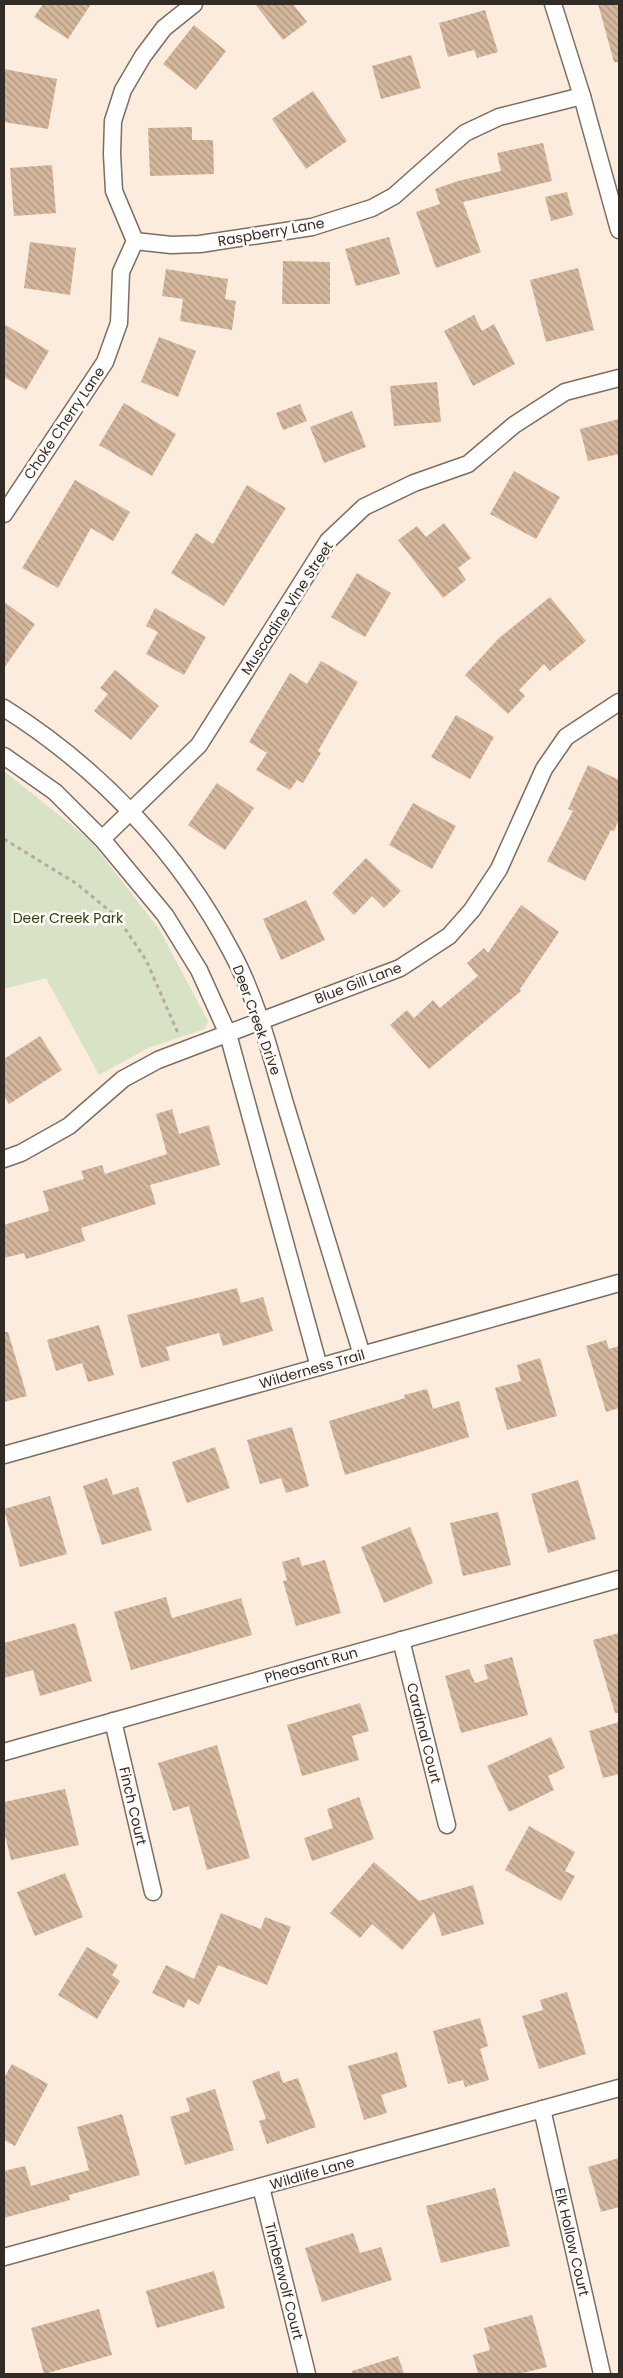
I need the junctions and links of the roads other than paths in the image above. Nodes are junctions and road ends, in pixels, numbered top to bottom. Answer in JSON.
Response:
{"nodes":[{"id":1,"x":194,"y":4,"type":"edge"},
{"id":2,"x":554,"y":4,"type":"edge"},
{"id":3,"x":582,"y":96,"type":"junction"},
{"id":4,"x":619,"y":230,"type":"edge"},
{"id":5,"x":135,"y":241,"type":"junction"},
{"id":6,"x":619,"y":378,"type":"edge"},
{"id":7,"x":4,"y":514,"type":"edge"},
{"id":8,"x":619,"y":702,"type":"edge"},
{"id":9,"x":4,"y":708,"type":"edge"},
{"id":10,"x":4,"y":756,"type":"edge"},
{"id":11,"x":130,"y":811,"type":"junction"},
{"id":12,"x":102,"y":839,"type":"junction"},
{"id":13,"x":260,"y":1020,"type":"junction"},
{"id":14,"x":228,"y":1034,"type":"junction"},
{"id":15,"x":4,"y":1158,"type":"edge"},
{"id":16,"x":619,"y":1283,"type":"edge"},
{"id":17,"x":362,"y":1355,"type":"junction"},
{"id":18,"x":319,"y":1367,"type":"junction"},
{"id":19,"x":4,"y":1455,"type":"edge"},
{"id":20,"x":619,"y":1579,"type":"edge"},
{"id":21,"x":401,"y":1640,"type":"junction"},
{"id":22,"x":113,"y":1721,"type":"junction"},
{"id":23,"x":4,"y":1752,"type":"edge"},
{"id":24,"x":447,"y":1825,"type":"dead end"},
{"id":25,"x":153,"y":1892,"type":"dead end"},
{"id":26,"x":619,"y":2088,"type":"edge"},
{"id":27,"x":542,"y":2109,"type":"junction"},
{"id":28,"x":261,"y":2187,"type":"junction"},
{"id":29,"x":4,"y":2257,"type":"edge"},
{"id":30,"x":307,"y":2374,"type":"edge"},
{"id":31,"x":602,"y":2374,"type":"edge"}],
"edges":[{"from":1,"to":5,"type":"street"},
{"from":2,"to":3,"type":"street"},
{"from":3,"to":4,"type":"street"},
{"from":3,"to":5,"type":"street","name":"Raspberry Lane"},
{"from":5,"to":7,"type":"street","name":"Choke Cherry Lane"},
{"from":6,"to":11,"type":"street","name":"Muscadine Vine Street"},
{"from":8,"to":13,"type":"street","name":"Blue Gill Lane"},
{"from":9,"to":11,"type":"street","name":"Deer Creek Drive"},
{"from":10,"to":12,"type":"street"},
{"from":11,"to":12,"type":"street","name":"Muscadine Vine Street"},
{"from":11,"to":13,"type":"street","name":"Deer Creek Drive"},
{"from":12,"to":14,"type":"street"},
{"from":13,"to":14,"type":"street","name":"Blue Gill Lane"},
{"from":13,"to":17,"type":"street","name":"Deer Creek Drive"},
{"from":14,"to":15,"type":"street","name":"Blue Gill Lane"},
{"from":14,"to":18,"type":"street"},
{"from":16,"to":17,"type":"street","name":"Wilderness Trail"},
{"from":17,"to":18,"type":"street","name":"Wilderness Trail"},
{"from":18,"to":19,"type":"street","name":"Wilderness Trail"},
{"from":20,"to":21,"type":"street","name":"Pheasant Run"},
{"from":21,"to":22,"type":"street","name":"Pheasant Run"},
{"from":21,"to":24,"type":"street","name":"Cardinal Court"},
{"from":22,"to":23,"type":"street","name":"Pheasant Run"},
{"from":22,"to":25,"type":"street","name":"Finch Court"},
{"from":26,"to":27,"type":"street","name":"Wildlife Lane"},
{"from":27,"to":28,"type":"street","name":"Wildlife Lane"},
{"from":27,"to":31,"type":"street","name":"Elk Hollow Court"},
{"from":28,"to":29,"type":"street","name":"Wildlife Lane"},
{"from":28,"to":30,"type":"street","name":"Timberwolf Court"}]}
